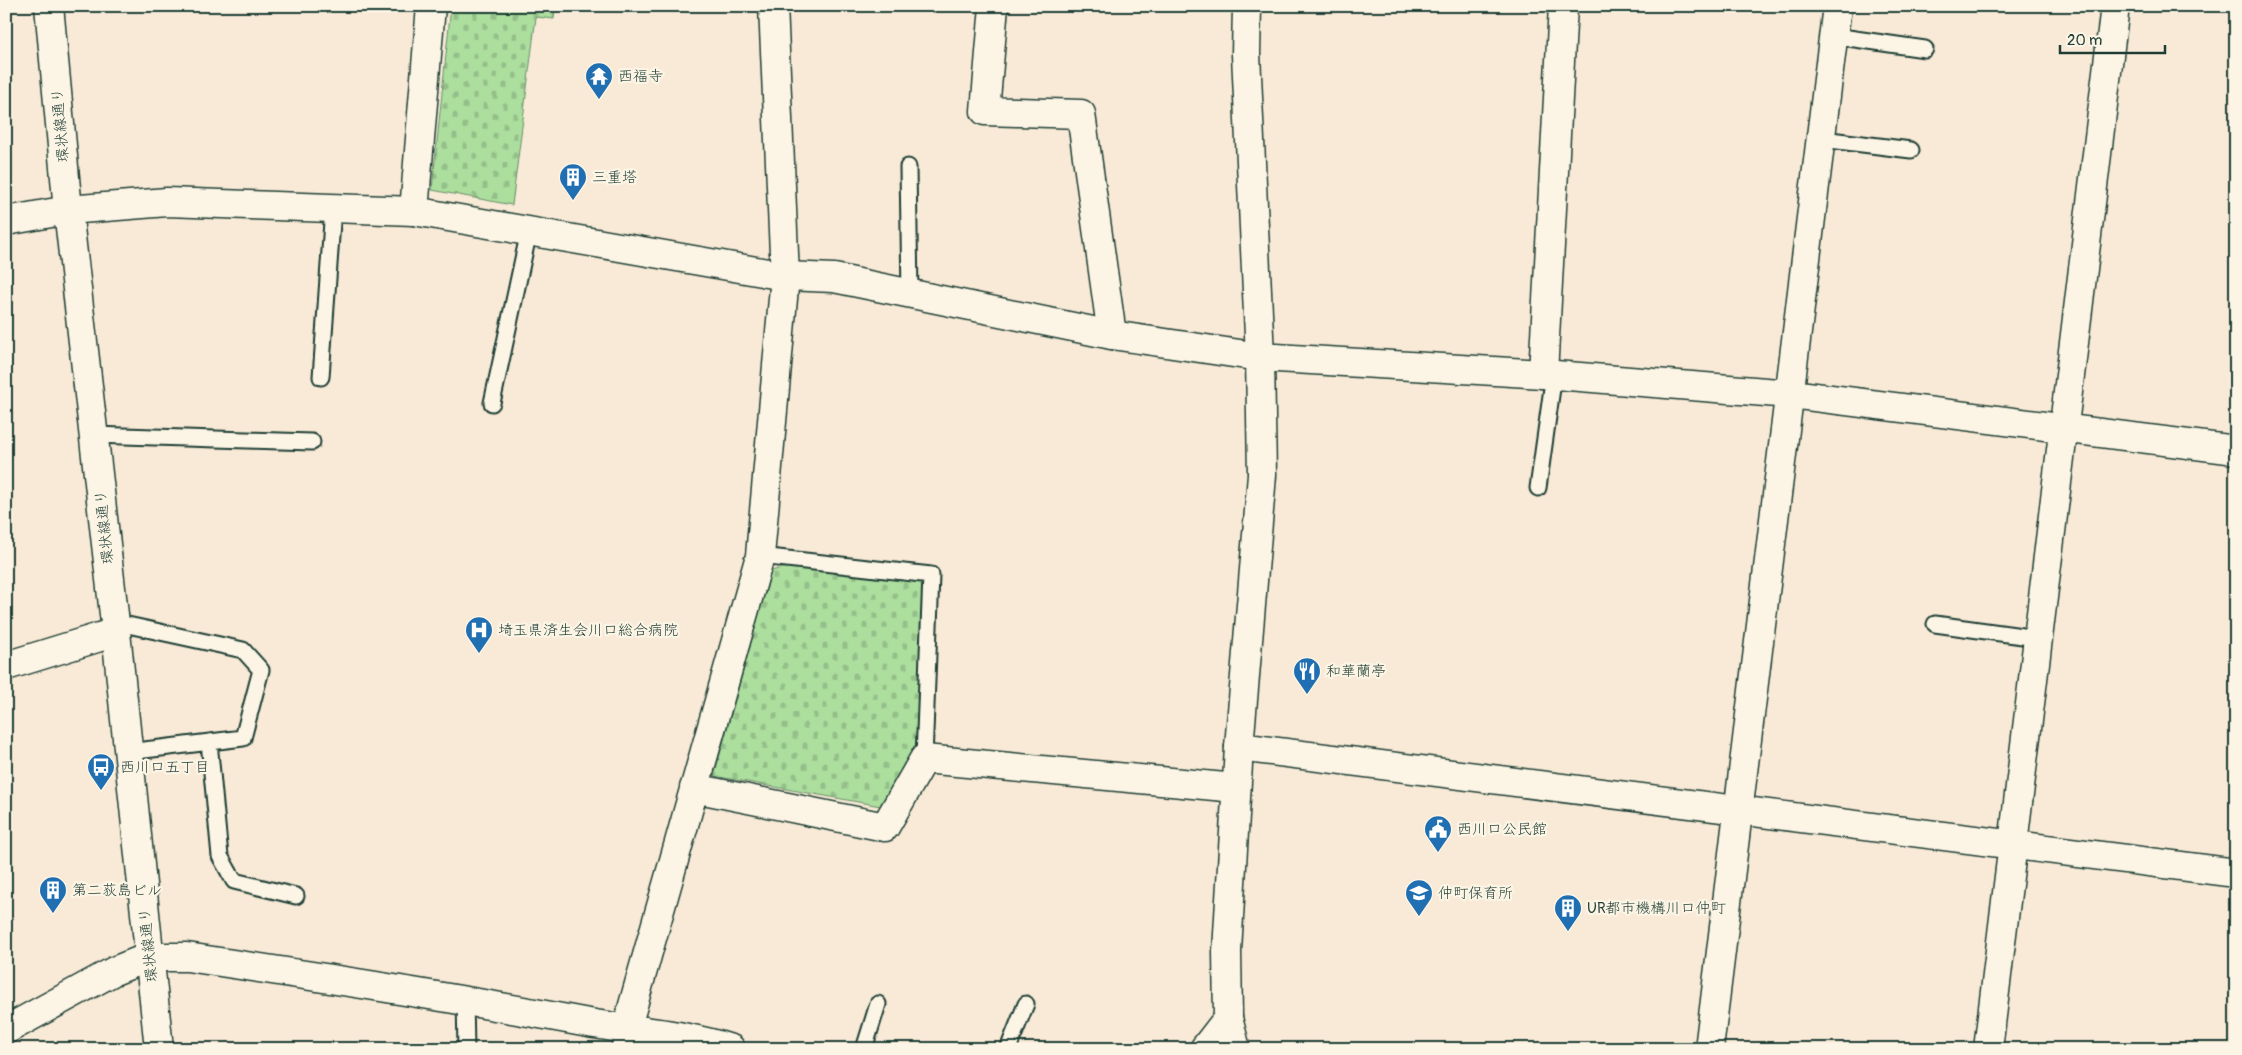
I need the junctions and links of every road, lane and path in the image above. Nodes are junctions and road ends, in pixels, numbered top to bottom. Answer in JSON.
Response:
{"nodes":[{"id":1,"x":48,"y":6,"type":"edge"},
{"id":2,"x":431,"y":6,"type":"edge"},
{"id":3,"x":773,"y":6,"type":"edge"},
{"id":4,"x":994,"y":6,"type":"edge"},
{"id":5,"x":1247,"y":6,"type":"edge"},
{"id":6,"x":1563,"y":6,"type":"edge"},
{"id":7,"x":1837,"y":6,"type":"edge"},
{"id":8,"x":2115,"y":6,"type":"edge"},
{"id":9,"x":1834,"y":36,"type":"junction"},
{"id":10,"x":1926,"y":49,"type":"dead end"},
{"id":11,"x":1822,"y":139,"type":"junction"},
{"id":12,"x":1911,"y":150,"type":"dead end"},
{"id":13,"x":908,"y":167,"type":"dead end"},
{"id":14,"x":333,"y":208,"type":"junction"},
{"id":15,"x":68,"y":210,"type":"junction"},
{"id":16,"x":414,"y":211,"type":"junction"},
{"id":17,"x":6,"y":221,"type":"edge"},
{"id":18,"x":529,"y":231,"type":"junction"},
{"id":19,"x":785,"y":276,"type":"junction"},
{"id":20,"x":910,"y":294,"type":"junction"},
{"id":21,"x":1112,"y":335,"type":"junction"},
{"id":22,"x":1260,"y":357,"type":"junction"},
{"id":23,"x":1549,"y":374,"type":"junction"},
{"id":24,"x":321,"y":377,"type":"dead end"},
{"id":25,"x":1791,"y":394,"type":"junction"},
{"id":26,"x":492,"y":403,"type":"dead end"},
{"id":27,"x":2062,"y":427,"type":"junction"},
{"id":28,"x":93,"y":435,"type":"junction"},
{"id":29,"x":312,"y":442,"type":"dead end"},
{"id":30,"x":2236,"y":450,"type":"edge"},
{"id":31,"x":1538,"y":488,"type":"dead end"},
{"id":32,"x":760,"y":556,"type":"junction"},
{"id":33,"x":1935,"y":624,"type":"dead end"},
{"id":34,"x":115,"y":627,"type":"junction"},
{"id":35,"x":2037,"y":638,"type":"junction"},
{"id":36,"x":6,"y":666,"type":"edge"},
{"id":37,"x":209,"y":742,"type":"junction"},
{"id":38,"x":1239,"y":747,"type":"junction"},
{"id":39,"x":128,"y":752,"type":"junction"},
{"id":40,"x":924,"y":759,"type":"junction"},
{"id":41,"x":694,"y":788,"type":"junction"},
{"id":42,"x":1236,"y":788,"type":"junction"},
{"id":43,"x":1738,"y":809,"type":"junction"},
{"id":44,"x":2012,"y":846,"type":"junction"},
{"id":45,"x":2236,"y":873,"type":"edge"},
{"id":46,"x":296,"y":896,"type":"dead end"},
{"id":47,"x":149,"y":957,"type":"junction"},
{"id":48,"x":465,"y":1000,"type":"junction"},
{"id":49,"x":878,"y":1004,"type":"dead end"},
{"id":50,"x":1026,"y":1004,"type":"dead end"},
{"id":51,"x":1228,"y":1018,"type":"junction"},
{"id":52,"x":6,"y":1030,"type":"edge"},
{"id":53,"x":626,"y":1039,"type":"edge"},
{"id":54,"x":159,"y":1049,"type":"edge"},
{"id":55,"x":466,"y":1049,"type":"edge"},
{"id":56,"x":731,"y":1049,"type":"edge"},
{"id":57,"x":864,"y":1049,"type":"edge"},
{"id":58,"x":1008,"y":1049,"type":"edge"},
{"id":59,"x":1204,"y":1049,"type":"edge"},
{"id":60,"x":1236,"y":1049,"type":"edge"},
{"id":61,"x":1709,"y":1049,"type":"edge"},
{"id":62,"x":1988,"y":1049,"type":"edge"}],
"edges":[{"from":1,"to":15,"type":"street","name":"環状線通り"},
{"from":2,"to":16,"type":"street"},
{"from":3,"to":19,"type":"street"},
{"from":4,"to":21,"type":"street"},
{"from":5,"to":22,"type":"street"},
{"from":6,"to":23,"type":"street"},
{"from":7,"to":9,"type":"street"},
{"from":8,"to":27,"type":"street"},
{"from":9,"to":10,"type":"lane"},
{"from":9,"to":11,"type":"street"},
{"from":11,"to":12,"type":"lane"},
{"from":11,"to":25,"type":"street"},
{"from":13,"to":20,"type":"lane"},
{"from":14,"to":15,"type":"street"},
{"from":14,"to":16,"type":"street"},
{"from":14,"to":24,"type":"lane"},
{"from":15,"to":17,"type":"street"},
{"from":15,"to":28,"type":"street","name":"環状線通り"},
{"from":16,"to":18,"type":"street"},
{"from":18,"to":19,"type":"street"},
{"from":18,"to":26,"type":"lane"},
{"from":19,"to":20,"type":"street"},
{"from":19,"to":32,"type":"street"},
{"from":20,"to":21,"type":"street"},
{"from":21,"to":22,"type":"street"},
{"from":22,"to":23,"type":"street"},
{"from":22,"to":38,"type":"street"},
{"from":23,"to":25,"type":"street"},
{"from":23,"to":31,"type":"lane"},
{"from":25,"to":27,"type":"street"},
{"from":25,"to":43,"type":"street"},
{"from":27,"to":30,"type":"street"},
{"from":27,"to":35,"type":"street"},
{"from":28,"to":29,"type":"lane"},
{"from":28,"to":34,"type":"street","name":"環状線通り"},
{"from":32,"to":40,"type":"lane"},
{"from":32,"to":41,"type":"street"},
{"from":33,"to":35,"type":"lane"},
{"from":34,"to":36,"type":"street"},
{"from":34,"to":37,"type":"lane"},
{"from":34,"to":39,"type":"street","name":"環状線通り"},
{"from":35,"to":44,"type":"street"},
{"from":37,"to":39,"type":"lane"},
{"from":37,"to":46,"type":"lane"},
{"from":38,"to":42,"type":"street"},
{"from":38,"to":43,"type":"street"},
{"from":39,"to":47,"type":"street","name":"環状線通り"},
{"from":40,"to":41,"type":"street"},
{"from":40,"to":42,"type":"street"},
{"from":41,"to":53,"type":"street"},
{"from":42,"to":51,"type":"street"},
{"from":43,"to":44,"type":"street"},
{"from":43,"to":61,"type":"street"},
{"from":44,"to":45,"type":"street"},
{"from":44,"to":62,"type":"street"},
{"from":47,"to":48,"type":"street"},
{"from":47,"to":52,"type":"street"},
{"from":47,"to":54,"type":"street","name":"環状線通り"},
{"from":48,"to":53,"type":"street"},
{"from":48,"to":55,"type":"lane"},
{"from":49,"to":57,"type":"lane"},
{"from":50,"to":58,"type":"lane"},
{"from":51,"to":59,"type":"street"},
{"from":51,"to":60,"type":"street"},
{"from":53,"to":56,"type":"street"}]}
